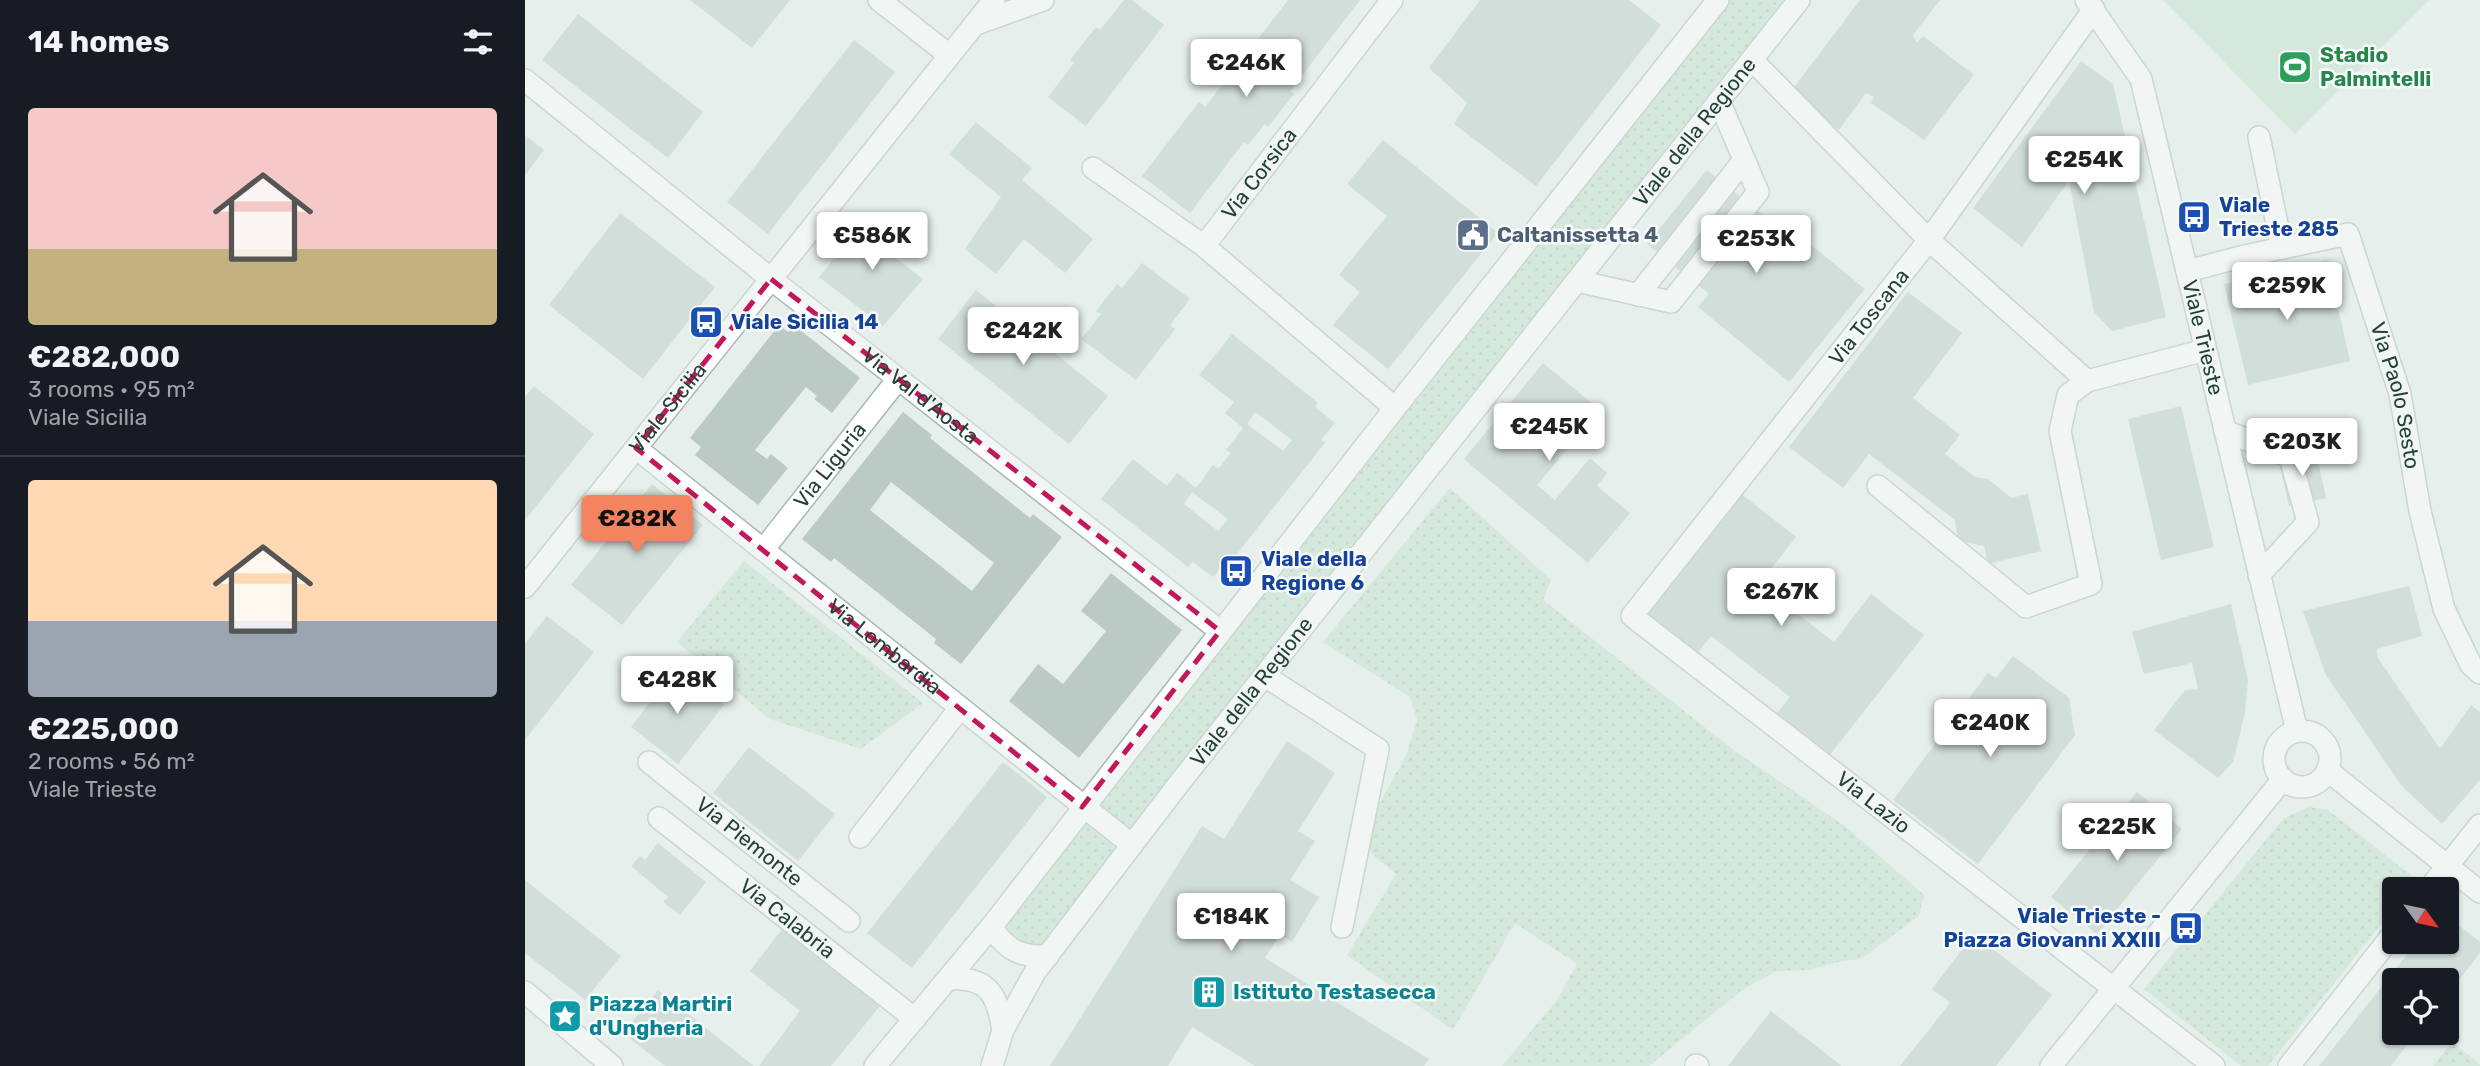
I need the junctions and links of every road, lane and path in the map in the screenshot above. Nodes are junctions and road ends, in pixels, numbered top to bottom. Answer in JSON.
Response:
{"nodes":[{"id":1,"x":879,"y":0,"type":"edge"},
{"id":2,"x":994,"y":0,"type":"edge"},
{"id":3,"x":1043,"y":0,"type":"edge"},
{"id":4,"x":1392,"y":0,"type":"edge"},
{"id":5,"x":1718,"y":0,"type":"edge"},
{"id":6,"x":1799,"y":0,"type":"edge"},
{"id":7,"x":2090,"y":4,"type":"edge"},
{"id":8,"x":975,"y":24,"type":"junction"},
{"id":9,"x":949,"y":55,"type":"junction"},
{"id":10,"x":1752,"y":60,"type":"junction"},
{"id":11,"x":525,"y":80,"type":"edge"},
{"id":12,"x":1719,"y":102,"type":"junction"},
{"id":13,"x":2259,"y":137,"type":"dead end"},
{"id":14,"x":1744,"y":160,"type":"junction"},
{"id":15,"x":1093,"y":168,"type":"dead end"},
{"id":16,"x":1929,"y":240,"type":"junction"},
{"id":17,"x":1204,"y":246,"type":"junction"},
{"id":18,"x":2282,"y":248,"type":"junction"},
{"id":19,"x":2187,"y":271,"type":"junction"},
{"id":20,"x":771,"y":279,"type":"junction"},
{"id":21,"x":1577,"y":281,"type":"junction"},
{"id":22,"x":1638,"y":295,"type":"junction"},
{"id":23,"x":2206,"y":350,"type":"junction"},
{"id":24,"x":898,"y":379,"type":"junction"},
{"id":25,"x":2087,"y":381,"type":"junction"},
{"id":26,"x":1395,"y":408,"type":"junction"},
{"id":27,"x":2225,"y":431,"type":"junction"},
{"id":28,"x":636,"y":448,"type":"junction"},
{"id":29,"x":1878,"y":486,"type":"dead end"},
{"id":30,"x":763,"y":550,"type":"junction"},
{"id":31,"x":2259,"y":575,"type":"junction"},
{"id":32,"x":525,"y":587,"type":"edge"},
{"id":33,"x":1632,"y":616,"type":"joint"},
{"id":34,"x":1220,"y":631,"type":"junction"},
{"id":35,"x":2480,"y":674,"type":"edge"},
{"id":36,"x":1265,"y":676,"type":"junction"},
{"id":37,"x":960,"y":708,"type":"junction"},
{"id":38,"x":2297,"y":731,"type":"junction"},
{"id":39,"x":649,"y":762,"type":"dead end"},
{"id":40,"x":2327,"y":770,"type":"junction"},
{"id":41,"x":2283,"y":779,"type":"junction"},
{"id":42,"x":1082,"y":807,"type":"junction"},
{"id":43,"x":659,"y":818,"type":"dead end"},
{"id":44,"x":2475,"y":832,"type":"edge"},
{"id":45,"x":860,"y":837,"type":"dead end"},
{"id":46,"x":1132,"y":845,"type":"junction"},
{"id":47,"x":2448,"y":866,"type":"junction"},
{"id":48,"x":2439,"y":877,"type":"edge"},
{"id":49,"x":2474,"y":887,"type":"edge"},
{"id":50,"x":849,"y":921,"type":"dead end"},
{"id":51,"x":991,"y":927,"type":"junction"},
{"id":52,"x":1342,"y":927,"type":"dead end"},
{"id":53,"x":2382,"y":948,"type":"edge"},
{"id":54,"x":1048,"y":956,"type":"junction"},
{"id":55,"x":943,"y":986,"type":"junction"},
{"id":56,"x":2114,"y":987,"type":"junction"},
{"id":57,"x":525,"y":992,"type":"edge"},
{"id":58,"x":915,"y":1019,"type":"junction"},
{"id":59,"x":1003,"y":1030,"type":"junction"},
{"id":60,"x":612,"y":1066,"type":"edge"},
{"id":61,"x":875,"y":1066,"type":"edge"},
{"id":62,"x":992,"y":1066,"type":"edge"},
{"id":63,"x":2050,"y":1066,"type":"edge"},
{"id":64,"x":2214,"y":1066,"type":"edge"},
{"id":65,"x":2289,"y":1066,"type":"edge"}],
"edges":[{"from":1,"to":9,"type":"street"},
{"from":2,"to":8,"type":"street","name":"Viale Sicilia"},
{"from":3,"to":8,"type":"street"},
{"from":4,"to":17,"type":"street","name":"Via Corsica"},
{"from":5,"to":26,"type":"street"},
{"from":6,"to":10,"type":"street","name":"Viale della Regione"},
{"from":7,"to":16,"type":"street","name":"Via Toscana"},
{"from":7,"to":19,"type":"street","name":"Viale Trieste"},
{"from":8,"to":9,"type":"street","name":"Viale Sicilia"},
{"from":9,"to":20,"type":"street","name":"Viale Sicilia"},
{"from":10,"to":12,"type":"street","name":"Viale della Regione"},
{"from":10,"to":16,"type":"street"},
{"from":11,"to":20,"type":"street","name":"Via Val d'Aosta"},
{"from":12,"to":14,"type":"street"},
{"from":12,"to":21,"type":"street","name":"Viale della Regione"},
{"from":13,"to":18,"type":"street"},
{"from":14,"to":22,"type":"street"},
{"from":14,"to":22,"type":"street"},
{"from":15,"to":17,"type":"street"},
{"from":16,"to":25,"type":"street"},
{"from":16,"to":33,"type":"street","name":"Via Toscana"},
{"from":17,"to":26,"type":"street"},
{"from":18,"to":19,"type":"street","name":"Via Paolo Sesto"},
{"from":18,"to":35,"type":"street","name":"Via Paolo Sesto"},
{"from":19,"to":23,"type":"street","name":"Viale Trieste"},
{"from":20,"to":24,"type":"street","name":"Via Val d'Aosta"},
{"from":20,"to":28,"type":"street","name":"Viale Sicilia"},
{"from":21,"to":22,"type":"street"},
{"from":21,"to":36,"type":"street","name":"Viale della Regione"},
{"from":23,"to":25,"type":"street"},
{"from":23,"to":27,"type":"street","name":"Viale Trieste"},
{"from":24,"to":30,"type":"street","name":"Via Liguria"},
{"from":24,"to":34,"type":"street","name":"Via Val d'Aosta"},
{"from":25,"to":29,"type":"street"},
{"from":26,"to":34,"type":"street"},
{"from":27,"to":31,"type":"street","name":"Viale Trieste"},
{"from":27,"to":31,"type":"street"},
{"from":28,"to":30,"type":"street","name":"Via Lombardia"},
{"from":28,"to":32,"type":"street","name":"Viale Sicilia"},
{"from":30,"to":37,"type":"street","name":"Via Lombardia"},
{"from":31,"to":38,"type":"street","name":"Viale Trieste"},
{"from":33,"to":56,"type":"street","name":"Via Lazio"},
{"from":34,"to":42,"type":"street"},
{"from":36,"to":46,"type":"street","name":"Viale della Regione"},
{"from":36,"to":52,"type":"street"},
{"from":37,"to":42,"type":"street","name":"Via Lombardia"},
{"from":37,"to":45,"type":"street"},
{"from":38,"to":40,"type":"street"},
{"from":38,"to":41,"type":"street"},
{"from":39,"to":50,"type":"street","name":"Via Piemonte"},
{"from":40,"to":41,"type":"street"},
{"from":40,"to":47,"type":"street"},
{"from":41,"to":56,"type":"street"},
{"from":42,"to":46,"type":"street","name":"Via Lombardia"},
{"from":42,"to":51,"type":"street"},
{"from":43,"to":58,"type":"street","name":"Via Calabria"},
{"from":44,"to":47,"type":"street"},
{"from":46,"to":54,"type":"street","name":"Viale della Regione"},
{"from":47,"to":48,"type":"street"},
{"from":47,"to":49,"type":"street"},
{"from":51,"to":54,"type":"street"},
{"from":51,"to":55,"type":"street"},
{"from":53,"to":65,"type":"street"},
{"from":54,"to":59,"type":"street","name":"Viale della Regione"},
{"from":55,"to":58,"type":"street"},
{"from":55,"to":59,"type":"street"},
{"from":56,"to":63,"type":"street"},
{"from":56,"to":64,"type":"street","name":"Via Lazio"},
{"from":57,"to":60,"type":"street"},
{"from":58,"to":61,"type":"street"},
{"from":59,"to":62,"type":"street","name":"Viale della Regione"}]}
